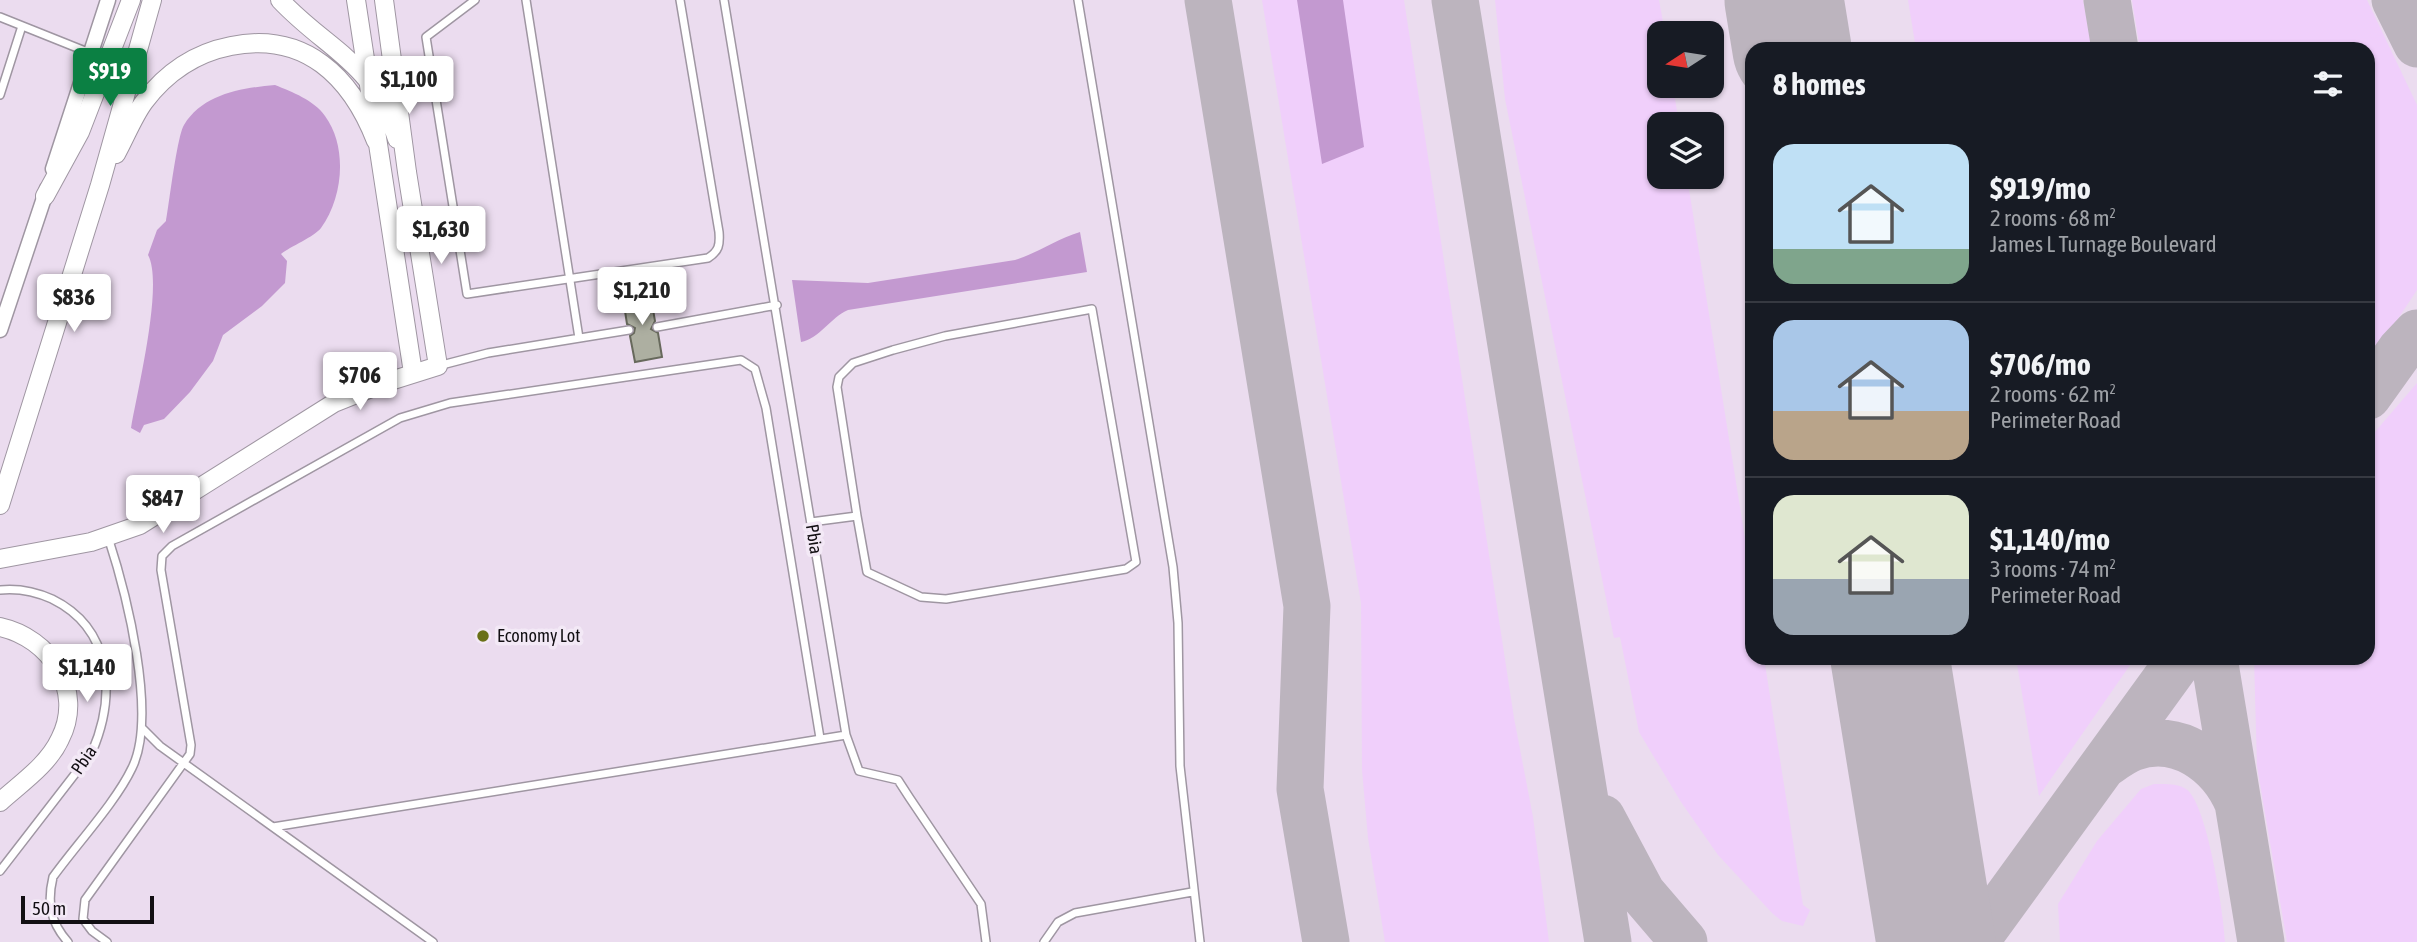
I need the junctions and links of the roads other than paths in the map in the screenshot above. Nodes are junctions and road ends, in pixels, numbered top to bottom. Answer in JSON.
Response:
{"nodes":[{"id":1,"x":108,"y":0,"type":"edge"},
{"id":2,"x":131,"y":0,"type":"edge"},
{"id":3,"x":152,"y":0,"type":"edge"},
{"id":4,"x":280,"y":0,"type":"edge"},
{"id":5,"x":356,"y":0,"type":"edge"},
{"id":6,"x":384,"y":0,"type":"edge"},
{"id":7,"x":475,"y":0,"type":"edge"},
{"id":8,"x":526,"y":0,"type":"edge"},
{"id":9,"x":680,"y":0,"type":"edge"},
{"id":10,"x":724,"y":0,"type":"edge"},
{"id":11,"x":1079,"y":0,"type":"edge"},
{"id":12,"x":0,"y":18,"type":"edge"},
{"id":13,"x":22,"y":26,"type":"junction"},
{"id":14,"x":91,"y":54,"type":"junction"},
{"id":15,"x":368,"y":79,"type":"junction"},
{"id":16,"x":0,"y":95,"type":"edge"},
{"id":17,"x":376,"y":141,"type":"junction"},
{"id":18,"x":407,"y":172,"type":"junction"},
{"id":19,"x":100,"y":185,"type":"junction"},
{"id":20,"x":45,"y":196,"type":"junction"},
{"id":21,"x":569,"y":278,"type":"junction"},
{"id":22,"x":777,"y":305,"type":"junction"},
{"id":23,"x":657,"y":327,"type":"dead end"},
{"id":24,"x":0,"y":330,"type":"edge"},
{"id":25,"x":629,"y":330,"type":"dead end"},
{"id":26,"x":579,"y":338,"type":"junction"},
{"id":27,"x":438,"y":366,"type":"junction"},
{"id":28,"x":413,"y":373,"type":"junction"},
{"id":29,"x":0,"y":505,"type":"edge"},
{"id":30,"x":857,"y":516,"type":"junction"},
{"id":31,"x":811,"y":522,"type":"junction"},
{"id":32,"x":108,"y":537,"type":"junction"},
{"id":33,"x":0,"y":559,"type":"edge"},
{"id":34,"x":0,"y":590,"type":"edge"},
{"id":35,"x":0,"y":627,"type":"edge"},
{"id":36,"x":143,"y":729,"type":"junction"},
{"id":37,"x":846,"y":736,"type":"junction"},
{"id":38,"x":820,"y":738,"type":"junction"},
{"id":39,"x":186,"y":763,"type":"junction"},
{"id":40,"x":0,"y":802,"type":"edge"},
{"id":41,"x":273,"y":827,"type":"junction"},
{"id":42,"x":0,"y":871,"type":"edge"},
{"id":43,"x":1192,"y":892,"type":"junction"},
{"id":44,"x":68,"y":942,"type":"edge"},
{"id":45,"x":107,"y":942,"type":"edge"},
{"id":46,"x":433,"y":942,"type":"edge"},
{"id":47,"x":986,"y":942,"type":"edge"},
{"id":48,"x":1044,"y":942,"type":"edge"},
{"id":49,"x":1200,"y":942,"type":"edge"}],
"edges":[{"from":1,"to":14,"type":"street"},
{"from":2,"to":20,"type":"street"},
{"from":3,"to":19,"type":"street"},
{"from":4,"to":15,"type":"street"},
{"from":5,"to":15,"type":"street"},
{"from":6,"to":18,"type":"street"},
{"from":7,"to":21,"type":"lane"},
{"from":8,"to":21,"type":"lane"},
{"from":9,"to":21,"type":"lane"},
{"from":10,"to":22,"type":"lane","name":"Pbia"},
{"from":11,"to":43,"type":"lane"},
{"from":12,"to":13,"type":"lane"},
{"from":13,"to":14,"type":"lane"},
{"from":13,"to":16,"type":"lane"},
{"from":14,"to":20,"type":"street"},
{"from":15,"to":17,"type":"street"},
{"from":15,"to":18,"type":"street"},
{"from":17,"to":19,"type":"street"},
{"from":17,"to":28,"type":"street"},
{"from":18,"to":27,"type":"street"},
{"from":19,"to":29,"type":"street"},
{"from":20,"to":24,"type":"street"},
{"from":21,"to":26,"type":"lane"},
{"from":22,"to":23,"type":"lane"},
{"from":22,"to":31,"type":"lane","name":"Pbia"},
{"from":25,"to":26,"type":"lane"},
{"from":26,"to":27,"type":"lane"},
{"from":27,"to":28,"type":"street"},
{"from":28,"to":32,"type":"street"},
{"from":30,"to":30,"type":"lane"},
{"from":30,"to":31,"type":"lane"},
{"from":31,"to":37,"type":"lane","name":"Pbia"},
{"from":32,"to":33,"type":"street"},
{"from":32,"to":36,"type":"lane"},
{"from":34,"to":42,"type":"lane","name":"Pbia"},
{"from":35,"to":40,"type":"street"},
{"from":36,"to":39,"type":"lane"},
{"from":36,"to":44,"type":"lane"},
{"from":37,"to":38,"type":"lane"},
{"from":37,"to":47,"type":"lane","name":"Pbia"},
{"from":38,"to":39,"type":"lane"},
{"from":38,"to":41,"type":"lane"},
{"from":39,"to":41,"type":"lane"},
{"from":39,"to":45,"type":"lane"},
{"from":41,"to":46,"type":"lane"},
{"from":43,"to":48,"type":"lane"},
{"from":43,"to":49,"type":"lane"}]}
